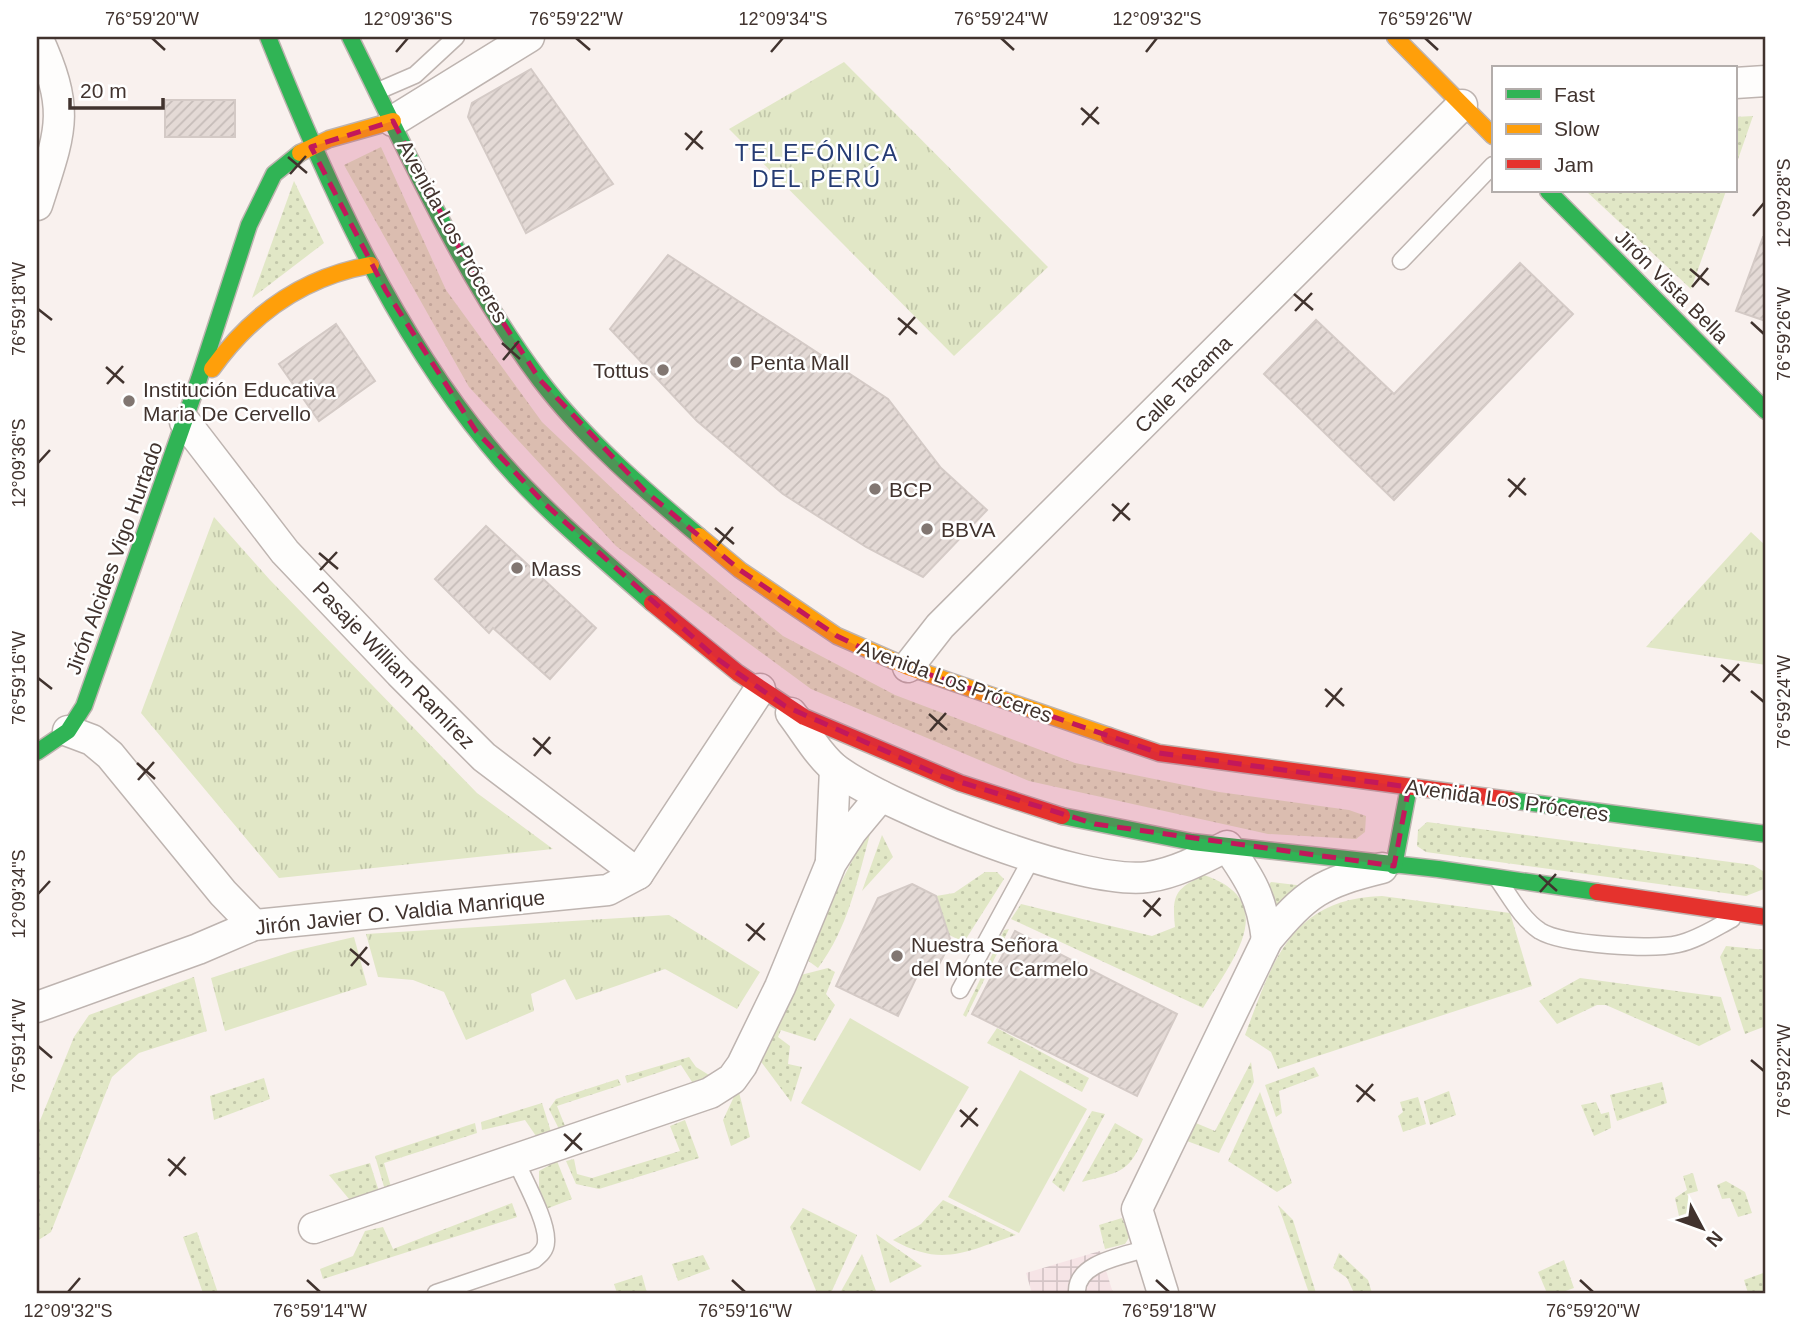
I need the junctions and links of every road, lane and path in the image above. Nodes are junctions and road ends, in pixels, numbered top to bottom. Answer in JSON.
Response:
{"nodes":[{"id":1,"x":37,"y":37,"type":"edge"},
{"id":2,"x":268,"y":37,"type":"edge"},
{"id":3,"x":351,"y":37,"type":"edge"},
{"id":4,"x":456,"y":37,"type":"edge"},
{"id":5,"x":530,"y":37,"type":"edge"},
{"id":6,"x":1395,"y":37,"type":"edge"},
{"id":7,"x":1766,"y":81,"type":"edge"},
{"id":8,"x":1736,"y":83,"type":"edge"},
{"id":9,"x":378,"y":91,"type":"junction"},
{"id":10,"x":1462,"y":105,"type":"junction"},
{"id":11,"x":393,"y":121,"type":"junction"},
{"id":12,"x":1491,"y":128,"type":"edge"},
{"id":13,"x":311,"y":147,"type":"junction"},
{"id":14,"x":1492,"y":166,"type":"edge"},
{"id":15,"x":1549,"y":192,"type":"edge"},
{"id":16,"x":37,"y":205,"type":"edge"},
{"id":17,"x":1401,"y":261,"type":"dead end"},
{"id":18,"x":371,"y":265,"type":"junction"},
{"id":19,"x":189,"y":411,"type":"junction"},
{"id":20,"x":1766,"y":411,"type":"edge"},
{"id":21,"x":908,"y":667,"type":"junction"},
{"id":22,"x":760,"y":689,"type":"junction"},
{"id":23,"x":785,"y":706,"type":"junction"},
{"id":24,"x":68,"y":731,"type":"junction"},
{"id":25,"x":37,"y":752,"type":"edge"},
{"id":26,"x":835,"y":769,"type":"junction"},
{"id":27,"x":1409,"y":788,"type":"junction"},
{"id":28,"x":881,"y":796,"type":"junction"},
{"id":29,"x":1766,"y":834,"type":"edge"},
{"id":30,"x":1227,"y":846,"type":"junction"},
{"id":31,"x":1033,"y":856,"type":"junction"},
{"id":32,"x":831,"y":863,"type":"junction"},
{"id":33,"x":1394,"y":866,"type":"junction"},
{"id":34,"x":638,"y":874,"type":"junction"},
{"id":35,"x":1495,"y":877,"type":"junction"},
{"id":36,"x":1741,"y":913,"type":"junction"},
{"id":37,"x":1766,"y":917,"type":"edge"},
{"id":38,"x":254,"y":925,"type":"junction"},
{"id":39,"x":1267,"y":940,"type":"junction"},
{"id":40,"x":960,"y":990,"type":"dead end"},
{"id":41,"x":37,"y":1007,"type":"edge"},
{"id":42,"x":516,"y":1161,"type":"junction"},
{"id":43,"x":314,"y":1228,"type":"dead end"},
{"id":44,"x":1148,"y":1248,"type":"junction"},
{"id":45,"x":436,"y":1293,"type":"edge"},
{"id":46,"x":1077,"y":1293,"type":"edge"},
{"id":47,"x":1163,"y":1293,"type":"edge"}],
"edges":[{"from":1,"to":16,"type":"street"},
{"from":2,"to":13,"type":"main road"},
{"from":3,"to":9,"type":"main road","name":"Avenida Los Próceres"},
{"from":4,"to":9,"type":"lane"},
{"from":5,"to":11,"type":"street"},
{"from":6,"to":10,"type":"main road"},
{"from":7,"to":8,"type":"street"},
{"from":9,"to":11,"type":"main road","name":"Avenida Los Próceres"},
{"from":10,"to":12,"type":"main road"},
{"from":10,"to":21,"type":"street","name":"Calle Tacama"},
{"from":11,"to":13,"type":"main road","name":"Jirón Alcides Vigo Hurtado"},
{"from":11,"to":21,"type":"main road","name":"Avenida Los Próceres"},
{"from":13,"to":18,"type":"main road"},
{"from":13,"to":19,"type":"main road","name":"Jirón Alcides Vigo Hurtado"},
{"from":14,"to":17,"type":"lane"},
{"from":15,"to":20,"type":"main road","name":"Jirón Vista Bella"},
{"from":18,"to":19,"type":"main road","name":"Jirón Alcides Vigo Hurtado"},
{"from":18,"to":22,"type":"main road"},
{"from":19,"to":24,"type":"main road","name":"Jirón Alcides Vigo Hurtado"},
{"from":19,"to":34,"type":"street","name":"Pasaje William Ramírez"},
{"from":21,"to":27,"type":"main road","name":"Avenida Los Próceres"},
{"from":22,"to":23,"type":"main road"},
{"from":22,"to":34,"type":"street"},
{"from":23,"to":26,"type":"street"},
{"from":23,"to":30,"type":"main road"},
{"from":24,"to":25,"type":"main road","name":"Jirón Alcides Vigo Hurtado"},
{"from":24,"to":38,"type":"street"},
{"from":26,"to":28,"type":"street"},
{"from":26,"to":32,"type":"street"},
{"from":27,"to":29,"type":"main road","name":"Avenida Los Próceres"},
{"from":27,"to":33,"type":"main road"},
{"from":28,"to":31,"type":"street"},
{"from":28,"to":32,"type":"street"},
{"from":30,"to":31,"type":"street"},
{"from":30,"to":33,"type":"main road"},
{"from":30,"to":39,"type":"street"},
{"from":31,"to":40,"type":"lane"},
{"from":32,"to":42,"type":"street"},
{"from":33,"to":35,"type":"main road"},
{"from":33,"to":39,"type":"street"},
{"from":34,"to":38,"type":"street","name":"Jirón Javier O. Valdia Manrique"},
{"from":35,"to":36,"type":"main road"},
{"from":35,"to":36,"type":"lane"},
{"from":36,"to":37,"type":"main road"},
{"from":38,"to":41,"type":"street","name":"Jirón Javier O. Valdia Manrique"},
{"from":39,"to":44,"type":"street"},
{"from":42,"to":43,"type":"street"},
{"from":42,"to":45,"type":"lane"},
{"from":44,"to":46,"type":"lane"},
{"from":44,"to":47,"type":"street"}]}
